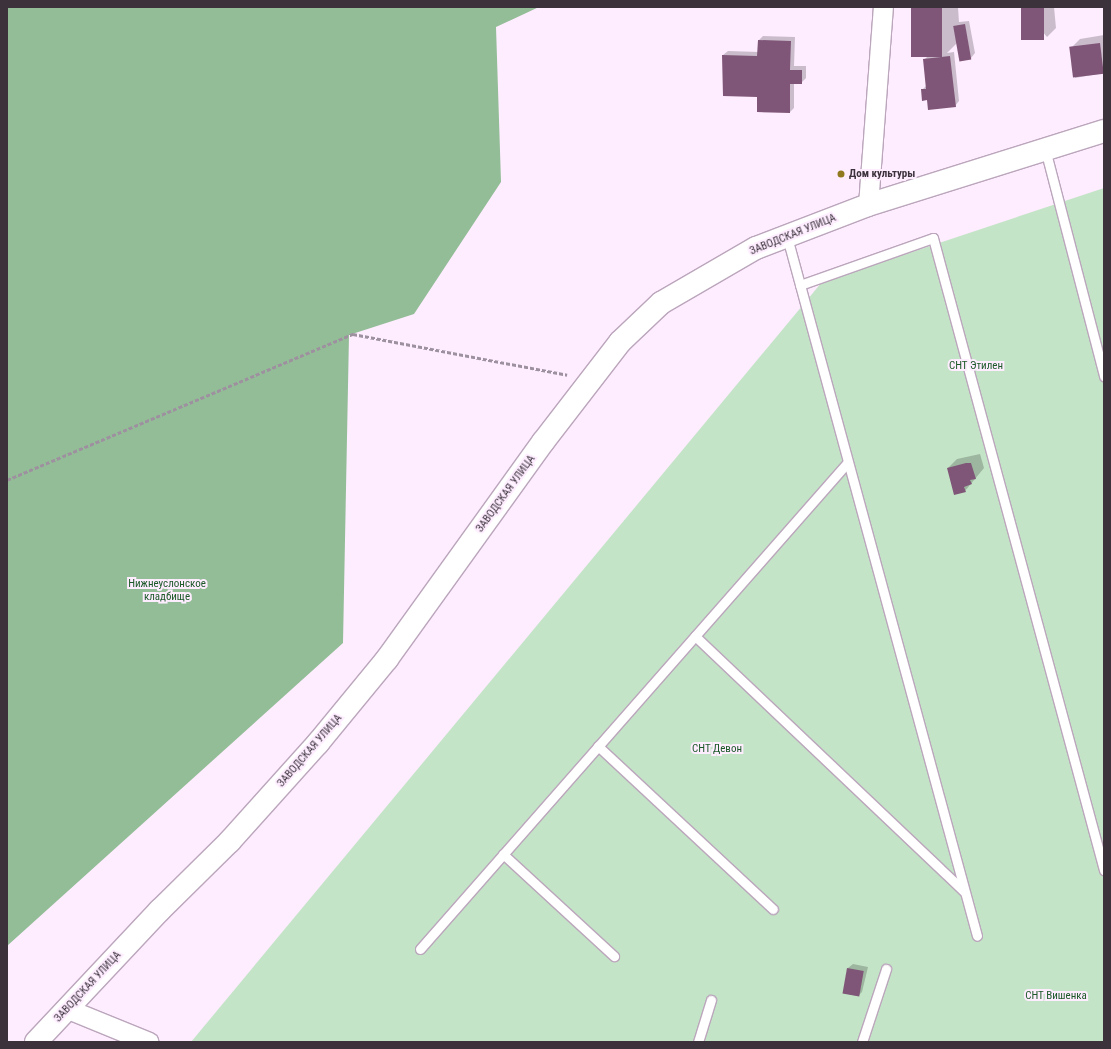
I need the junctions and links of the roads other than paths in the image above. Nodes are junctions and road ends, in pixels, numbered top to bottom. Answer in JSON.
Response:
{"nodes":[{"id":1,"x":883,"y":7,"type":"edge"},
{"id":2,"x":1104,"y":131,"type":"edge"},
{"id":3,"x":1045,"y":148,"type":"junction"},
{"id":4,"x":868,"y":205,"type":"junction"},
{"id":5,"x":787,"y":237,"type":"junction"},
{"id":6,"x":800,"y":285,"type":"junction"},
{"id":7,"x":1104,"y":376,"type":"edge"},
{"id":8,"x":848,"y":462,"type":"junction"},
{"id":9,"x":695,"y":636,"type":"junction"},
{"id":10,"x":598,"y":746,"type":"junction"},
{"id":11,"x":503,"y":854,"type":"junction"},
{"id":12,"x":1104,"y":870,"type":"edge"},
{"id":13,"x":965,"y":891,"type":"junction"},
{"id":14,"x":773,"y":909,"type":"dead end"},
{"id":15,"x":976,"y":936,"type":"dead end"},
{"id":16,"x":420,"y":949,"type":"dead end"},
{"id":17,"x":614,"y":956,"type":"dead end"},
{"id":18,"x":886,"y":969,"type":"dead end"},
{"id":19,"x":711,"y":1000,"type":"dead end"},
{"id":20,"x":68,"y":1009,"type":"junction"},
{"id":21,"x":36,"y":1042,"type":"edge"},
{"id":22,"x":149,"y":1042,"type":"edge"},
{"id":23,"x":698,"y":1042,"type":"edge"},
{"id":24,"x":862,"y":1042,"type":"edge"}],
"edges":[{"from":1,"to":4,"type":"street"},
{"from":2,"to":3,"type":"street","name":"ЗАВОДСКАЯ УЛИЦА"},
{"from":3,"to":4,"type":"street","name":"ЗАВОДСКАЯ УЛИЦА"},
{"from":3,"to":7,"type":"lane"},
{"from":4,"to":5,"type":"street","name":"ЗАВОДСКАЯ УЛИЦА"},
{"from":5,"to":6,"type":"lane"},
{"from":5,"to":20,"type":"street","name":"ЗАВОДСКАЯ УЛИЦА"},
{"from":6,"to":8,"type":"lane"},
{"from":6,"to":12,"type":"lane"},
{"from":8,"to":9,"type":"lane"},
{"from":8,"to":13,"type":"lane"},
{"from":9,"to":10,"type":"lane"},
{"from":9,"to":13,"type":"lane"},
{"from":10,"to":11,"type":"lane"},
{"from":10,"to":14,"type":"lane"},
{"from":11,"to":16,"type":"lane"},
{"from":11,"to":17,"type":"lane"},
{"from":13,"to":15,"type":"lane"},
{"from":18,"to":24,"type":"lane"},
{"from":19,"to":23,"type":"lane"},
{"from":20,"to":21,"type":"street","name":"ЗАВОДСКАЯ УЛИЦА"},
{"from":20,"to":22,"type":"street"}]}
